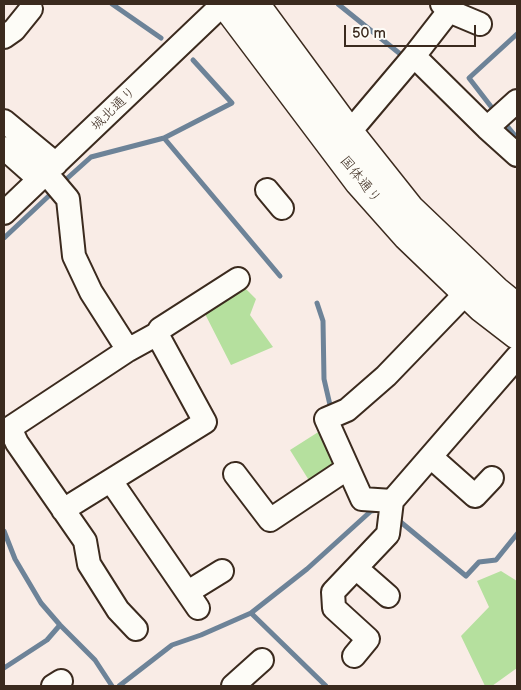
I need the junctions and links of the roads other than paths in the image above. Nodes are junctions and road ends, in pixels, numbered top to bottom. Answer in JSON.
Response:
{"nodes":[{"id":1,"x":224,"y":4,"type":"edge"},
{"id":2,"x":254,"y":4,"type":"edge"},
{"id":3,"x":446,"y":7,"type":"edge"},
{"id":4,"x":31,"y":9,"type":"dead end"},
{"id":5,"x":480,"y":24,"type":"dead end"},
{"id":6,"x":4,"y":37,"type":"edge"},
{"id":7,"x":410,"y":62,"type":"junction"},
{"id":8,"x":501,"y":116,"type":"edge"},
{"id":9,"x":4,"y":121,"type":"edge"},
{"id":10,"x":348,"y":131,"type":"junction"},
{"id":11,"x":4,"y":148,"type":"edge"},
{"id":12,"x":517,"y":155,"type":"edge"},
{"id":13,"x":51,"y":178,"type":"junction"},
{"id":14,"x":267,"y":190,"type":"dead end"},
{"id":15,"x":282,"y":208,"type":"dead end"},
{"id":16,"x":4,"y":213,"type":"edge"},
{"id":17,"x":238,"y":279,"type":"dead end"},
{"id":18,"x":466,"y":293,"type":"junction"},
{"id":19,"x":517,"y":308,"type":"edge"},
{"id":20,"x":157,"y":334,"type":"junction"},
{"id":21,"x":517,"y":336,"type":"edge"},
{"id":22,"x":128,"y":350,"type":"junction"},
{"id":23,"x":517,"y":357,"type":"edge"},
{"id":24,"x":11,"y":446,"type":"edge"},
{"id":25,"x":431,"y":457,"type":"junction"},
{"id":26,"x":348,"y":468,"type":"junction"},
{"id":27,"x":235,"y":474,"type":"dead end"},
{"id":28,"x":492,"y":478,"type":"dead end"},
{"id":29,"x":111,"y":481,"type":"junction"},
{"id":30,"x":385,"y":507,"type":"junction"},
{"id":31,"x":63,"y":510,"type":"junction"},
{"id":32,"x":356,"y":568,"type":"junction"},
{"id":33,"x":222,"y":571,"type":"dead end"},
{"id":34,"x":388,"y":596,"type":"dead end"},
{"id":35,"x":136,"y":629,"type":"dead end"},
{"id":36,"x":354,"y":656,"type":"dead end"},
{"id":37,"x":262,"y":660,"type":"dead end"},
{"id":38,"x":233,"y":686,"type":"edge"}],
"edges":[{"from":1,"to":13,"type":"street","name":"城北通り"},
{"from":1,"to":18,"type":"highway","name":"国体通り"},
{"from":2,"to":10,"type":"highway","name":"国体通り"},
{"from":3,"to":5,"type":"street"},
{"from":3,"to":7,"type":"street"},
{"from":4,"to":6,"type":"street"},
{"from":7,"to":8,"type":"street"},
{"from":7,"to":10,"type":"street"},
{"from":8,"to":12,"type":"street"},
{"from":9,"to":13,"type":"street"},
{"from":10,"to":19,"type":"highway","name":"国体通り"},
{"from":11,"to":13,"type":"street"},
{"from":13,"to":16,"type":"street","name":"城北通り"},
{"from":13,"to":22,"type":"street"},
{"from":14,"to":15,"type":"street"},
{"from":17,"to":20,"type":"street"},
{"from":18,"to":21,"type":"highway","name":"国体通り"},
{"from":18,"to":26,"type":"street"},
{"from":20,"to":22,"type":"street"},
{"from":20,"to":29,"type":"street"},
{"from":22,"to":24,"type":"street"},
{"from":23,"to":25,"type":"street"},
{"from":24,"to":31,"type":"street"},
{"from":25,"to":28,"type":"street"},
{"from":25,"to":30,"type":"street"},
{"from":26,"to":27,"type":"street"},
{"from":26,"to":30,"type":"street"},
{"from":29,"to":31,"type":"street"},
{"from":29,"to":33,"type":"street"},
{"from":30,"to":32,"type":"street"},
{"from":31,"to":35,"type":"street"},
{"from":32,"to":34,"type":"street"},
{"from":32,"to":36,"type":"street"},
{"from":37,"to":38,"type":"street"}]}
